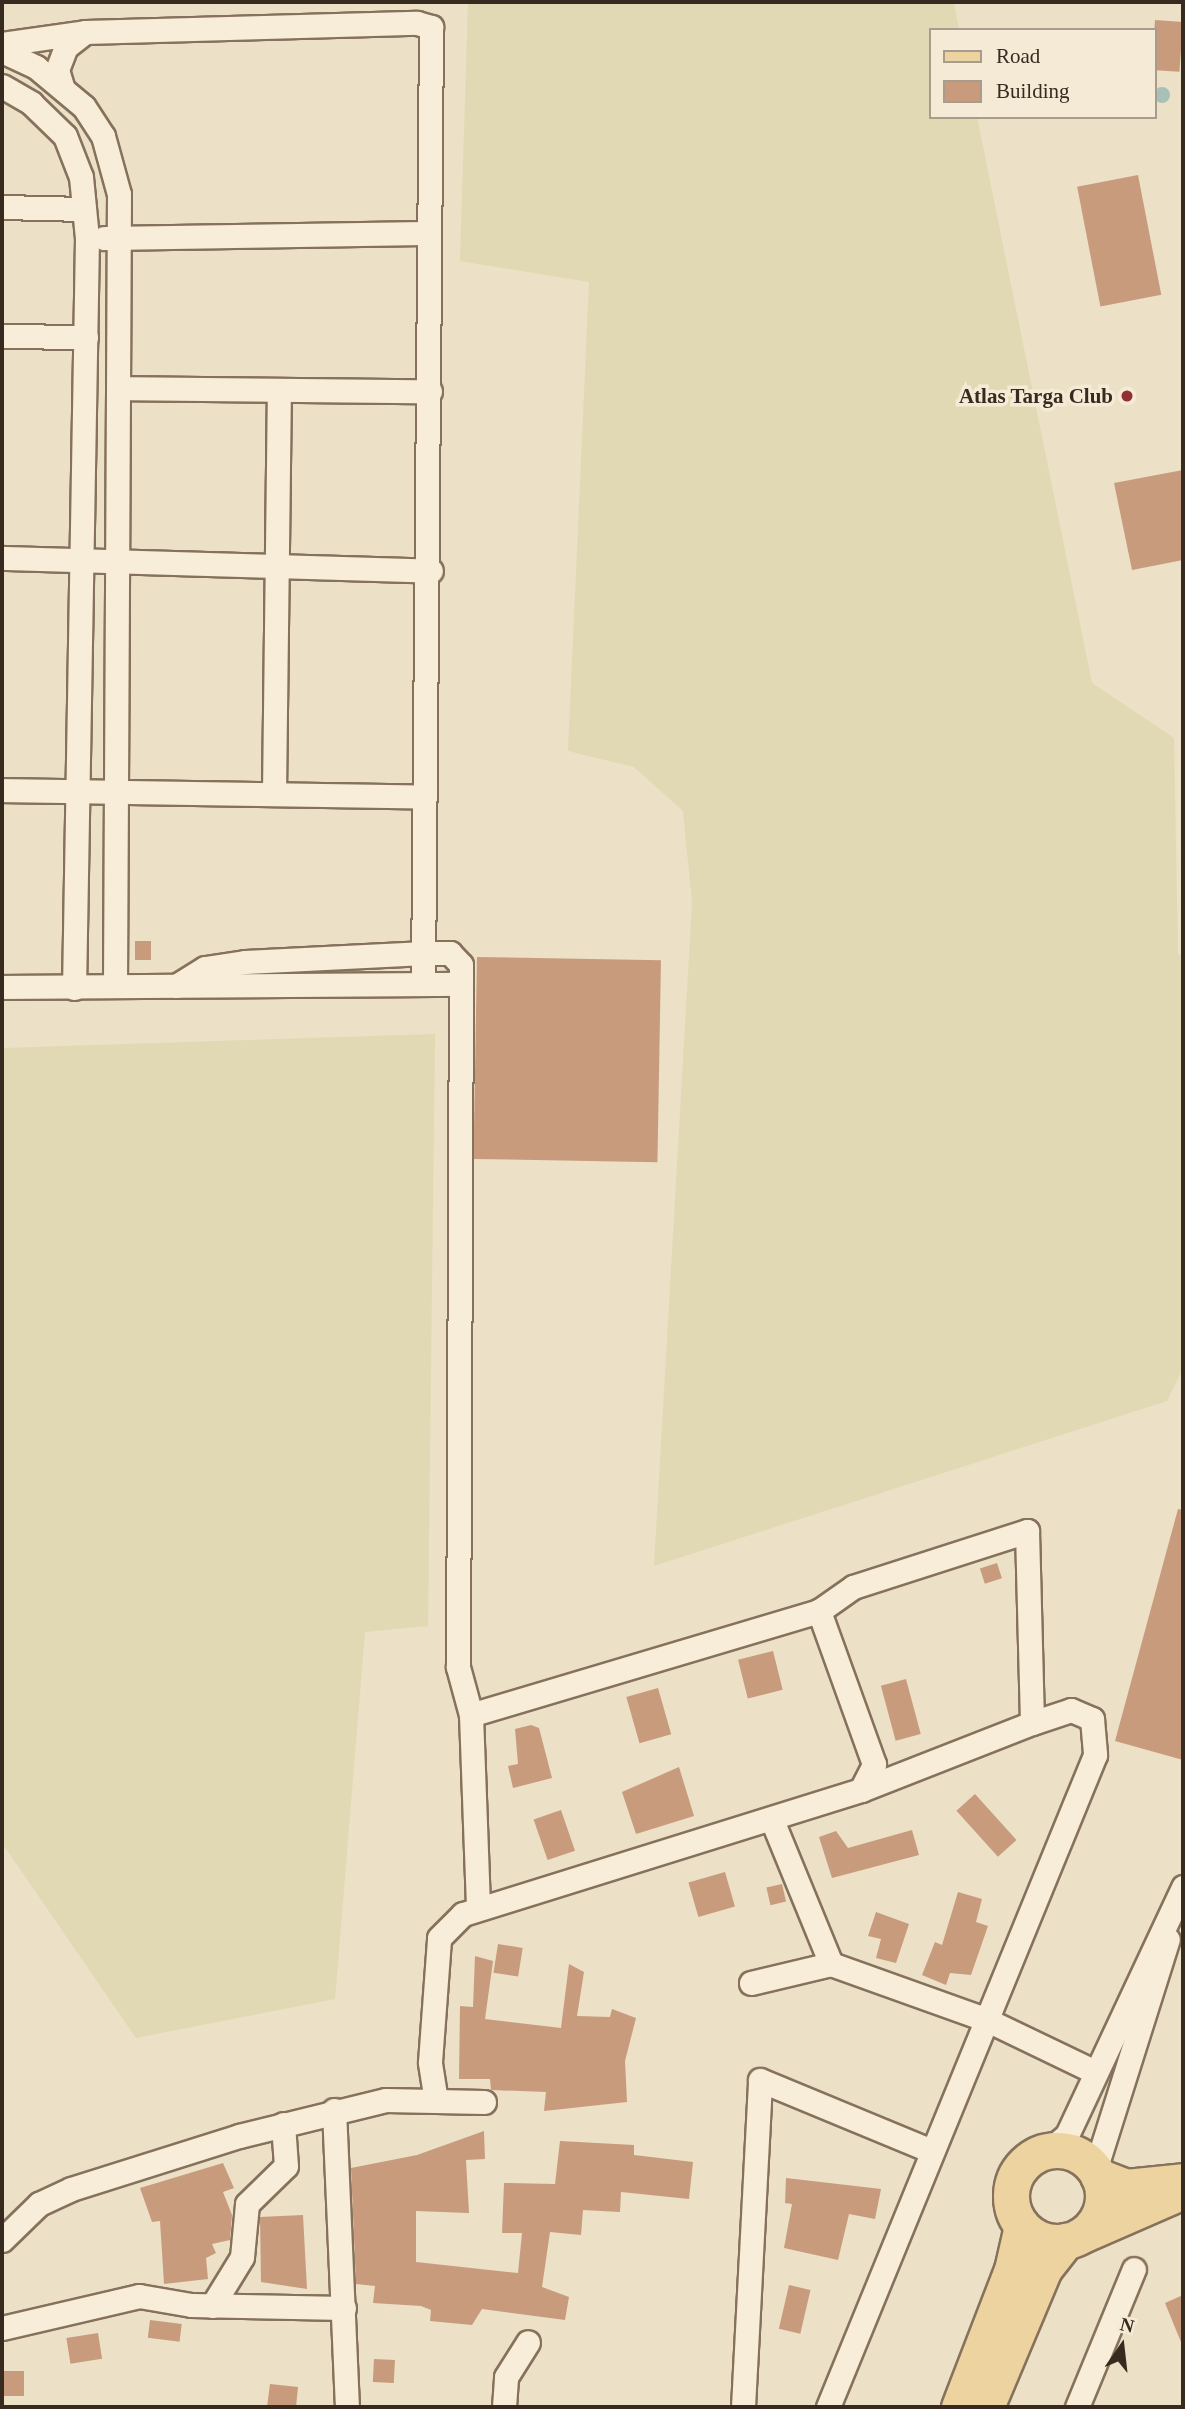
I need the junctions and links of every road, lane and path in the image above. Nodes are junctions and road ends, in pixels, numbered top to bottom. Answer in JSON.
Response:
{"nodes":[{"id":1,"x":85,"y":32,"type":"junction"},
{"id":2,"x":2,"y":44,"type":"edge"},
{"id":3,"x":2,"y":51,"type":"edge"},
{"id":4,"x":2,"y":86,"type":"edge"},
{"id":5,"x":62,"y":86,"type":"junction"},
{"id":6,"x":116,"y":176,"type":"junction"},
{"id":7,"x":81,"y":182,"type":"junction"},
{"id":8,"x":2,"y":207,"type":"edge"},
{"id":9,"x":84,"y":209,"type":"junction"},
{"id":10,"x":429,"y":233,"type":"junction"},
{"id":11,"x":87,"y":238,"type":"junction"},
{"id":12,"x":119,"y":238,"type":"junction"},
{"id":13,"x":2,"y":336,"type":"edge"},
{"id":14,"x":86,"y":337,"type":"junction"},
{"id":15,"x":119,"y":388,"type":"junction"},
{"id":16,"x":279,"y":390,"type":"junction"},
{"id":17,"x":430,"y":391,"type":"junction"},
{"id":18,"x":2,"y":558,"type":"edge"},
{"id":19,"x":85,"y":558,"type":"junction"},
{"id":20,"x":119,"y":559,"type":"junction"},
{"id":21,"x":275,"y":565,"type":"junction"},
{"id":22,"x":431,"y":571,"type":"junction"},
{"id":23,"x":2,"y":790,"type":"edge"},
{"id":24,"x":82,"y":790,"type":"junction"},
{"id":25,"x":119,"y":790,"type":"junction"},
{"id":26,"x":274,"y":793,"type":"junction"},
{"id":27,"x":425,"y":797,"type":"junction"},
{"id":28,"x":425,"y":953,"type":"junction"},
{"id":29,"x":423,"y":984,"type":"junction"},
{"id":30,"x":461,"y":984,"type":"junction"},
{"id":31,"x":115,"y":986,"type":"junction"},
{"id":32,"x":176,"y":986,"type":"junction"},
{"id":33,"x":2,"y":987,"type":"edge"},
{"id":34,"x":74,"y":988,"type":"junction"},
{"id":35,"x":819,"y":1611,"type":"junction"},
{"id":36,"x":471,"y":1715,"type":"junction"},
{"id":37,"x":1032,"y":1723,"type":"junction"},
{"id":38,"x":861,"y":1790,"type":"junction"},
{"id":39,"x":772,"y":1820,"type":"junction"},
{"id":40,"x":1182,"y":1890,"type":"edge"},
{"id":41,"x":478,"y":1905,"type":"junction"},
{"id":42,"x":831,"y":1964,"type":"junction"},
{"id":43,"x":751,"y":1983,"type":"dead end"},
{"id":44,"x":985,"y":2019,"type":"junction"},
{"id":45,"x":1095,"y":2072,"type":"junction"},
{"id":46,"x":436,"y":2101,"type":"junction"},
{"id":47,"x":484,"y":2102,"type":"dead end"},
{"id":48,"x":334,"y":2109,"type":"junction"},
{"id":49,"x":283,"y":2124,"type":"junction"},
{"id":50,"x":931,"y":2151,"type":"junction"},
{"id":51,"x":1048,"y":2151,"type":"junction"},
{"id":52,"x":1096,"y":2173,"type":"junction"},
{"id":53,"x":1183,"y":2181,"type":"edge"},
{"id":54,"x":1183,"y":2191,"type":"edge"},
{"id":55,"x":1022,"y":2226,"type":"junction"},
{"id":56,"x":1073,"y":2238,"type":"junction"},
{"id":57,"x":2,"y":2239,"type":"edge"},
{"id":58,"x":1134,"y":2269,"type":"dead end"},
{"id":59,"x":212,"y":2305,"type":"junction"},
{"id":60,"x":344,"y":2308,"type":"junction"},
{"id":61,"x":2,"y":2328,"type":"edge"},
{"id":62,"x":528,"y":2342,"type":"dead end"},
{"id":63,"x":347,"y":2407,"type":"edge"},
{"id":64,"x":504,"y":2407,"type":"edge"},
{"id":65,"x":743,"y":2407,"type":"edge"},
{"id":66,"x":828,"y":2407,"type":"edge"},
{"id":67,"x":959,"y":2407,"type":"edge"},
{"id":68,"x":986,"y":2407,"type":"edge"},
{"id":69,"x":1077,"y":2407,"type":"edge"}],
"edges":[{"from":1,"to":2,"type":"street"},
{"from":1,"to":5,"type":"street"},
{"from":1,"to":10,"type":"street"},
{"from":3,"to":5,"type":"street"},
{"from":4,"to":7,"type":"street"},
{"from":5,"to":6,"type":"street"},
{"from":6,"to":7,"type":"street"},
{"from":6,"to":12,"type":"street"},
{"from":7,"to":9,"type":"street"},
{"from":8,"to":9,"type":"street"},
{"from":9,"to":11,"type":"street"},
{"from":10,"to":12,"type":"street"},
{"from":10,"to":17,"type":"street"},
{"from":11,"to":12,"type":"street"},
{"from":11,"to":14,"type":"street"},
{"from":12,"to":15,"type":"street"},
{"from":13,"to":14,"type":"street"},
{"from":14,"to":19,"type":"street"},
{"from":15,"to":16,"type":"street"},
{"from":15,"to":20,"type":"street"},
{"from":16,"to":17,"type":"street"},
{"from":16,"to":21,"type":"street"},
{"from":17,"to":22,"type":"street"},
{"from":18,"to":19,"type":"street"},
{"from":19,"to":20,"type":"street"},
{"from":19,"to":24,"type":"street"},
{"from":20,"to":21,"type":"street"},
{"from":20,"to":25,"type":"street"},
{"from":21,"to":22,"type":"street"},
{"from":21,"to":26,"type":"street"},
{"from":22,"to":27,"type":"street"},
{"from":23,"to":24,"type":"street"},
{"from":24,"to":25,"type":"street"},
{"from":24,"to":34,"type":"street"},
{"from":25,"to":26,"type":"street"},
{"from":25,"to":31,"type":"street"},
{"from":26,"to":27,"type":"street"},
{"from":27,"to":28,"type":"street"},
{"from":28,"to":29,"type":"street"},
{"from":28,"to":30,"type":"street"},
{"from":28,"to":32,"type":"street"},
{"from":29,"to":30,"type":"street"},
{"from":29,"to":32,"type":"street"},
{"from":30,"to":36,"type":"street"},
{"from":31,"to":32,"type":"street"},
{"from":31,"to":34,"type":"street"},
{"from":33,"to":34,"type":"street"},
{"from":35,"to":36,"type":"street"},
{"from":35,"to":37,"type":"street"},
{"from":35,"to":38,"type":"street"},
{"from":36,"to":41,"type":"street"},
{"from":37,"to":38,"type":"street"},
{"from":37,"to":44,"type":"street"},
{"from":38,"to":39,"type":"street"},
{"from":39,"to":41,"type":"street"},
{"from":39,"to":42,"type":"street"},
{"from":40,"to":45,"type":"street"},
{"from":40,"to":52,"type":"street"},
{"from":41,"to":46,"type":"street"},
{"from":42,"to":43,"type":"street"},
{"from":42,"to":44,"type":"street"},
{"from":44,"to":45,"type":"street"},
{"from":44,"to":50,"type":"street"},
{"from":45,"to":51,"type":"street"},
{"from":46,"to":47,"type":"street"},
{"from":46,"to":48,"type":"street"},
{"from":48,"to":49,"type":"street"},
{"from":48,"to":60,"type":"street"},
{"from":49,"to":57,"type":"street"},
{"from":49,"to":59,"type":"street"},
{"from":50,"to":65,"type":"street"},
{"from":50,"to":66,"type":"street"},
{"from":51,"to":52,"type":"main road"},
{"from":51,"to":55,"type":"main road"},
{"from":52,"to":53,"type":"main road"},
{"from":52,"to":56,"type":"main road"},
{"from":54,"to":56,"type":"main road"},
{"from":55,"to":56,"type":"main road"},
{"from":55,"to":67,"type":"main road"},
{"from":56,"to":68,"type":"main road"},
{"from":58,"to":69,"type":"street"},
{"from":59,"to":60,"type":"street"},
{"from":59,"to":61,"type":"street"},
{"from":60,"to":63,"type":"street"},
{"from":62,"to":64,"type":"street"}]}
